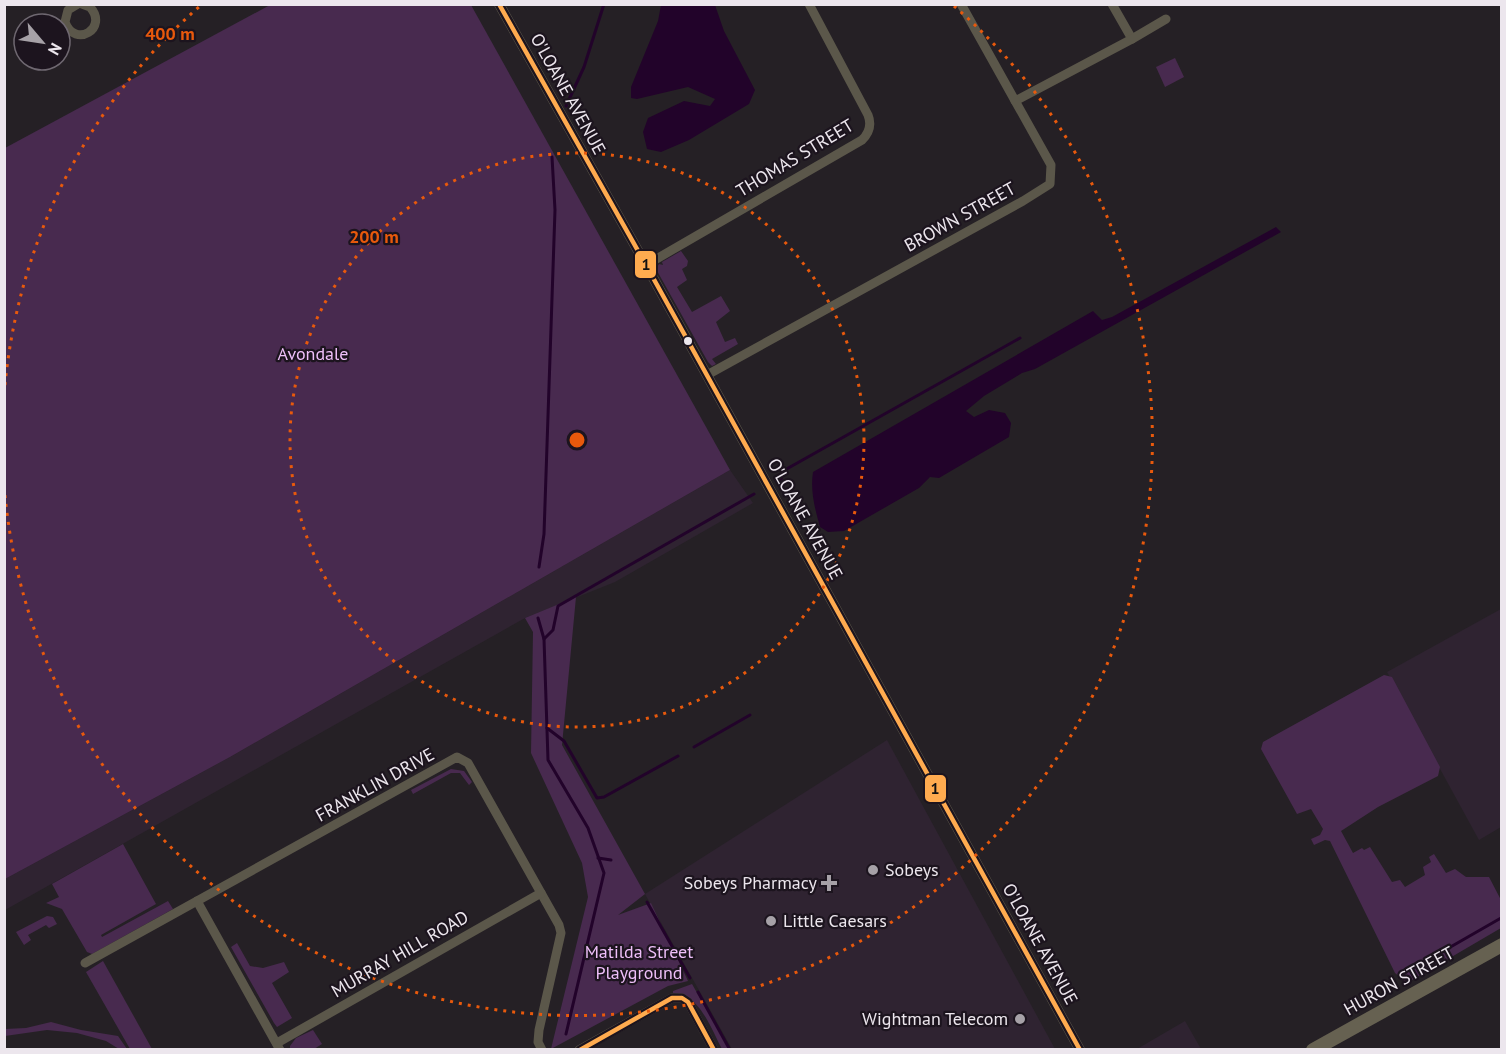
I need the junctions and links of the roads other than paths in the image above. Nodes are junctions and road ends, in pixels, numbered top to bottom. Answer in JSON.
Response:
{"nodes":[{"id":1,"x":499,"y":4,"type":"edge"},
{"id":2,"x":809,"y":4,"type":"edge"},
{"id":3,"x":961,"y":4,"type":"edge"},
{"id":4,"x":1112,"y":4,"type":"edge"},
{"id":5,"x":1166,"y":19,"type":"dead end"},
{"id":6,"x":1132,"y":39,"type":"junction"},
{"id":7,"x":1015,"y":101,"type":"junction"},
{"id":8,"x":646,"y":265,"type":"junction"},
{"id":9,"x":706,"y":375,"type":"junction"},
{"id":10,"x":541,"y":892,"type":"junction"},
{"id":11,"x":197,"y":902,"type":"junction"},
{"id":12,"x":1502,"y":945,"type":"edge"},
{"id":13,"x":85,"y":963,"type":"dead end"},
{"id":14,"x":278,"y":1046,"type":"edge"},
{"id":15,"x":542,"y":1050,"type":"edge"},
{"id":16,"x":579,"y":1050,"type":"edge"},
{"id":17,"x":714,"y":1050,"type":"edge"},
{"id":18,"x":1080,"y":1050,"type":"edge"},
{"id":19,"x":1313,"y":1050,"type":"edge"}],
"edges":[{"from":1,"to":8,"type":"street","name":"O'LOANE AVENUE"},
{"from":2,"to":8,"type":"street","name":"THOMAS STREET"},
{"from":3,"to":7,"type":"street","name":"BROWN STREET"},
{"from":4,"to":6,"type":"street"},
{"from":5,"to":6,"type":"street"},
{"from":6,"to":7,"type":"street"},
{"from":7,"to":9,"type":"street","name":"BROWN STREET"},
{"from":8,"to":9,"type":"street","name":"O'LOANE AVENUE"},
{"from":9,"to":18,"type":"street","name":"O'LOANE AVENUE"},
{"from":10,"to":11,"type":"street","name":"FRANKLIN DRIVE"},
{"from":10,"to":14,"type":"street","name":"MURRAY HILL ROAD"},
{"from":10,"to":15,"type":"street","name":"FRANKLIN DRIVE"},
{"from":11,"to":13,"type":"street","name":"FRANKLIN DRIVE"},
{"from":11,"to":14,"type":"street"},
{"from":12,"to":19,"type":"main road","name":"HURON STREET"},
{"from":16,"to":17,"type":"street"}]}
